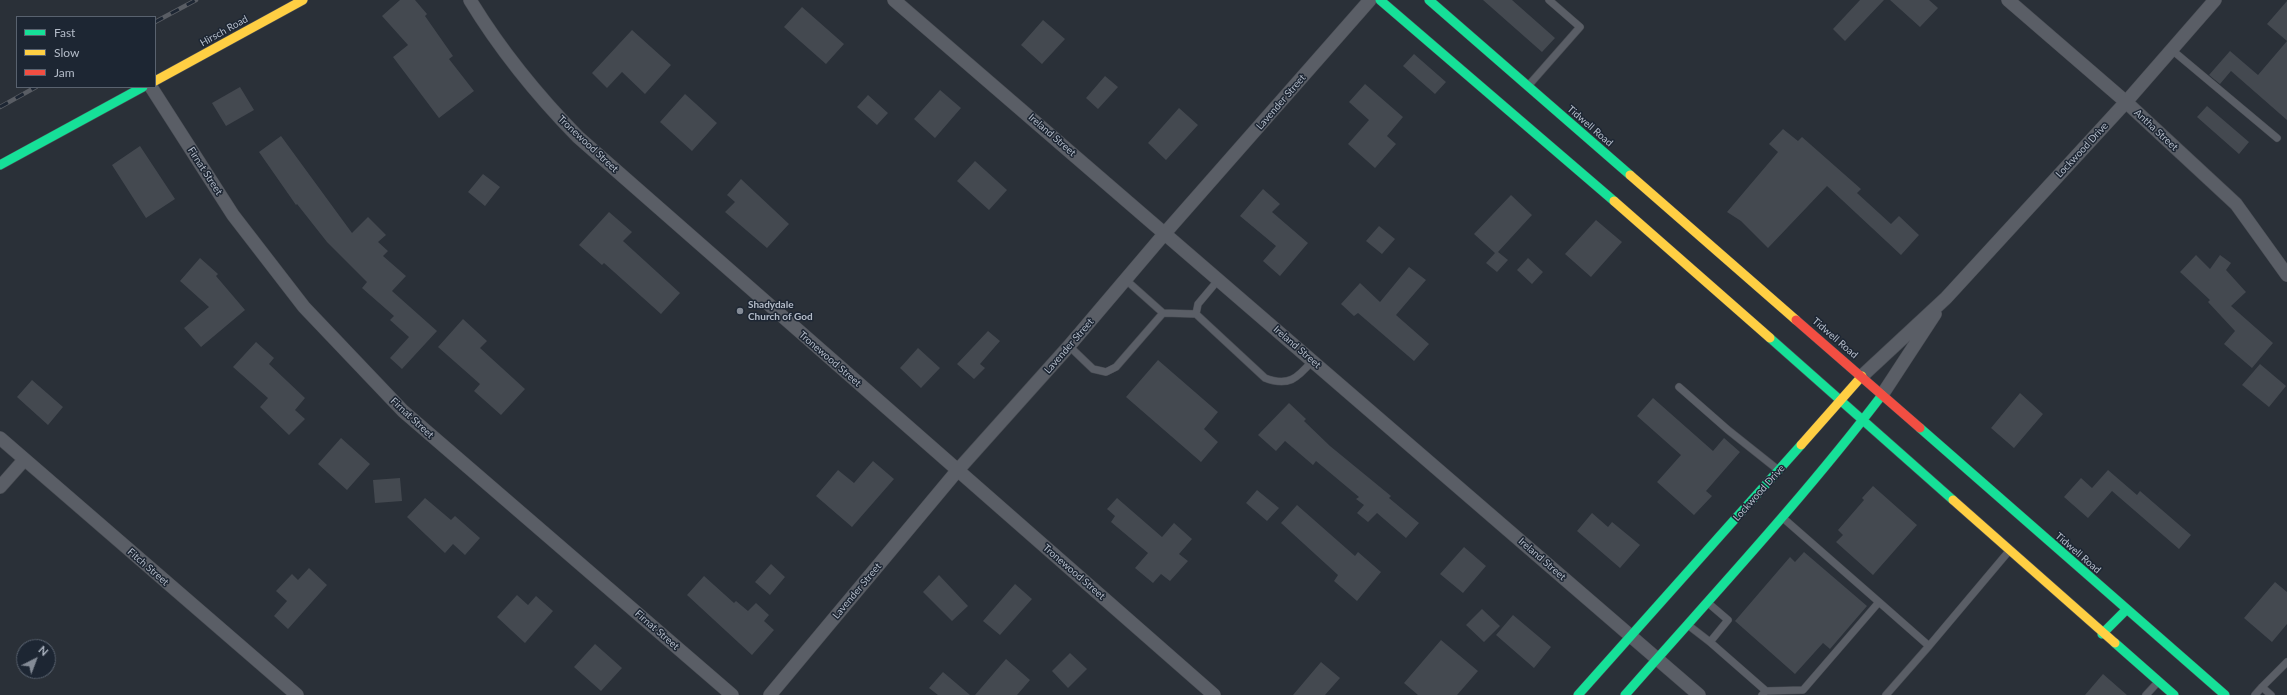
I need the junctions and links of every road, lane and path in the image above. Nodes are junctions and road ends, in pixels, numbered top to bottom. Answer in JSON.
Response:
{"nodes":[{"id":1,"x":303,"y":0,"type":"edge"},
{"id":2,"x":470,"y":0,"type":"edge"},
{"id":3,"x":894,"y":0,"type":"edge"},
{"id":4,"x":1370,"y":0,"type":"edge"},
{"id":5,"x":1380,"y":0,"type":"edge"},
{"id":6,"x":1429,"y":0,"type":"edge"},
{"id":7,"x":1549,"y":0,"type":"edge"},
{"id":8,"x":2008,"y":0,"type":"edge"},
{"id":9,"x":2215,"y":0,"type":"edge"},
{"id":10,"x":1439,"y":3,"type":"edge"},
{"id":11,"x":2172,"y":50,"type":"junction"},
{"id":12,"x":156,"y":80,"type":"edge"},
{"id":13,"x":1528,"y":86,"type":"junction"},
{"id":14,"x":141,"y":88,"type":"edge"},
{"id":15,"x":152,"y":88,"type":"edge"},
{"id":16,"x":2126,"y":102,"type":"junction"},
{"id":17,"x":2277,"y":138,"type":"dead end"},
{"id":18,"x":0,"y":165,"type":"edge"},
{"id":19,"x":1165,"y":233,"type":"junction"},
{"id":20,"x":2287,"y":275,"type":"edge"},
{"id":21,"x":1219,"y":279,"type":"junction"},
{"id":22,"x":1126,"y":280,"type":"junction"},
{"id":23,"x":1946,"y":298,"type":"junction"},
{"id":24,"x":1163,"y":313,"type":"junction"},
{"id":25,"x":1196,"y":314,"type":"junction"},
{"id":26,"x":1069,"y":346,"type":"junction"},
{"id":27,"x":1313,"y":360,"type":"junction"},
{"id":28,"x":1862,"y":376,"type":"junction"},
{"id":29,"x":1679,"y":386,"type":"dead end"},
{"id":30,"x":1882,"y":395,"type":"junction"},
{"id":31,"x":1840,"y":401,"type":"junction"},
{"id":32,"x":1863,"y":421,"type":"junction"},
{"id":33,"x":0,"y":438,"type":"edge"},
{"id":34,"x":24,"y":460,"type":"junction"},
{"id":35,"x":1779,"y":470,"type":"junction"},
{"id":36,"x":957,"y":471,"type":"junction"},
{"id":37,"x":0,"y":487,"type":"edge"},
{"id":38,"x":1782,"y":517,"type":"junction"},
{"id":39,"x":2009,"y":551,"type":"junction"},
{"id":40,"x":1707,"y":602,"type":"junction"},
{"id":41,"x":1879,"y":602,"type":"junction"},
{"id":42,"x":2126,"y":610,"type":"junction"},
{"id":43,"x":1688,"y":624,"type":"junction"},
{"id":44,"x":2102,"y":634,"type":"junction"},
{"id":45,"x":1631,"y":635,"type":"junction"},
{"id":46,"x":1710,"y":642,"type":"junction"},
{"id":47,"x":1928,"y":646,"type":"junction"},
{"id":48,"x":1658,"y":658,"type":"junction"},
{"id":49,"x":2287,"y":662,"type":"edge"},
{"id":50,"x":2158,"y":682,"type":"junction"},
{"id":51,"x":2262,"y":687,"type":"junction"},
{"id":52,"x":1764,"y":693,"type":"edge"},
{"id":53,"x":297,"y":695,"type":"edge"},
{"id":54,"x":732,"y":695,"type":"edge"},
{"id":55,"x":770,"y":695,"type":"edge"},
{"id":56,"x":1214,"y":695,"type":"edge"},
{"id":57,"x":1578,"y":695,"type":"edge"},
{"id":58,"x":1625,"y":695,"type":"edge"},
{"id":59,"x":1699,"y":695,"type":"edge"},
{"id":60,"x":1886,"y":695,"type":"edge"},
{"id":61,"x":2146,"y":695,"type":"edge"},
{"id":62,"x":2174,"y":695,"type":"edge"},
{"id":63,"x":2225,"y":695,"type":"edge"},
{"id":64,"x":2255,"y":695,"type":"edge"},
{"id":65,"x":2271,"y":695,"type":"edge"}],
"edges":[{"from":1,"to":12,"type":"main road","name":"Hirsch Road"},
{"from":2,"to":36,"type":"street","name":"Tronewood Street"},
{"from":3,"to":19,"type":"street","name":"Ireland Street"},
{"from":4,"to":19,"type":"street","name":"Lavender Street"},
{"from":5,"to":31,"type":"main road"},
{"from":6,"to":10,"type":"main road","name":"Tidwell Road"},
{"from":7,"to":13,"type":"lane"},
{"from":8,"to":16,"type":"street","name":"Antha Street"},
{"from":9,"to":11,"type":"street","name":"Lockwood Drive"},
{"from":10,"to":13,"type":"main road","name":"Tidwell Road"},
{"from":11,"to":16,"type":"street","name":"Lockwood Drive"},
{"from":11,"to":17,"type":"lane"},
{"from":13,"to":28,"type":"main road","name":"Tidwell Road"},
{"from":14,"to":18,"type":"main road"},
{"from":15,"to":54,"type":"street","name":"Firnat Street"},
{"from":16,"to":20,"type":"street","name":"Antha Street"},
{"from":16,"to":23,"type":"street","name":"Lockwood Drive"},
{"from":19,"to":21,"type":"street","name":"Ireland Street"},
{"from":19,"to":22,"type":"street","name":"Lavender Street"},
{"from":21,"to":25,"type":"lane"},
{"from":21,"to":27,"type":"street","name":"Ireland Street"},
{"from":22,"to":24,"type":"lane"},
{"from":22,"to":26,"type":"street","name":"Lavender Street"},
{"from":23,"to":28,"type":"street","name":"Lockwood Drive"},
{"from":23,"to":30,"type":"street","name":"Lockwood Drive"},
{"from":24,"to":25,"type":"lane"},
{"from":24,"to":26,"type":"lane"},
{"from":25,"to":27,"type":"lane"},
{"from":26,"to":36,"type":"street","name":"Lavender Street"},
{"from":27,"to":45,"type":"street","name":"Ireland Street"},
{"from":28,"to":30,"type":"main road","name":"Tidwell Road"},
{"from":28,"to":31,"type":"main road","name":"Lockwood Drive"},
{"from":29,"to":35,"type":"lane"},
{"from":30,"to":32,"type":"main road","name":"Lockwood Drive"},
{"from":30,"to":42,"type":"main road","name":"Tidwell Road"},
{"from":31,"to":32,"type":"main road"},
{"from":31,"to":35,"type":"main road","name":"Lockwood Drive"},
{"from":32,"to":38,"type":"main road","name":"Lockwood Drive"},
{"from":32,"to":39,"type":"main road"},
{"from":33,"to":34,"type":"street","name":"Fitch Street"},
{"from":34,"to":37,"type":"street"},
{"from":34,"to":53,"type":"street","name":"Fitch Street"},
{"from":35,"to":45,"type":"main road","name":"Lockwood Drive"},
{"from":36,"to":55,"type":"street","name":"Lavender Street"},
{"from":36,"to":56,"type":"street","name":"Tronewood Street"},
{"from":38,"to":40,"type":"main road","name":"Lockwood Drive"},
{"from":38,"to":41,"type":"lane"},
{"from":39,"to":44,"type":"main road"},
{"from":39,"to":47,"type":"lane"},
{"from":40,"to":43,"type":"main road","name":"Lockwood Drive"},
{"from":40,"to":46,"type":"lane"},
{"from":41,"to":47,"type":"lane"},
{"from":41,"to":52,"type":"lane"},
{"from":42,"to":44,"type":"main road"},
{"from":42,"to":63,"type":"main road","name":"Tidwell Road"},
{"from":43,"to":46,"type":"lane"},
{"from":43,"to":48,"type":"main road","name":"Lockwood Drive"},
{"from":44,"to":50,"type":"main road"},
{"from":45,"to":48,"type":"street","name":"Ireland Street"},
{"from":45,"to":57,"type":"main road","name":"Lockwood Drive"},
{"from":46,"to":52,"type":"lane"},
{"from":47,"to":60,"type":"lane"},
{"from":48,"to":58,"type":"main road","name":"Lockwood Drive"},
{"from":48,"to":59,"type":"street","name":"Ireland Street"},
{"from":49,"to":51,"type":"lane"},
{"from":50,"to":61,"type":"lane"},
{"from":50,"to":62,"type":"main road"},
{"from":51,"to":64,"type":"lane"},
{"from":51,"to":65,"type":"lane"}]}
